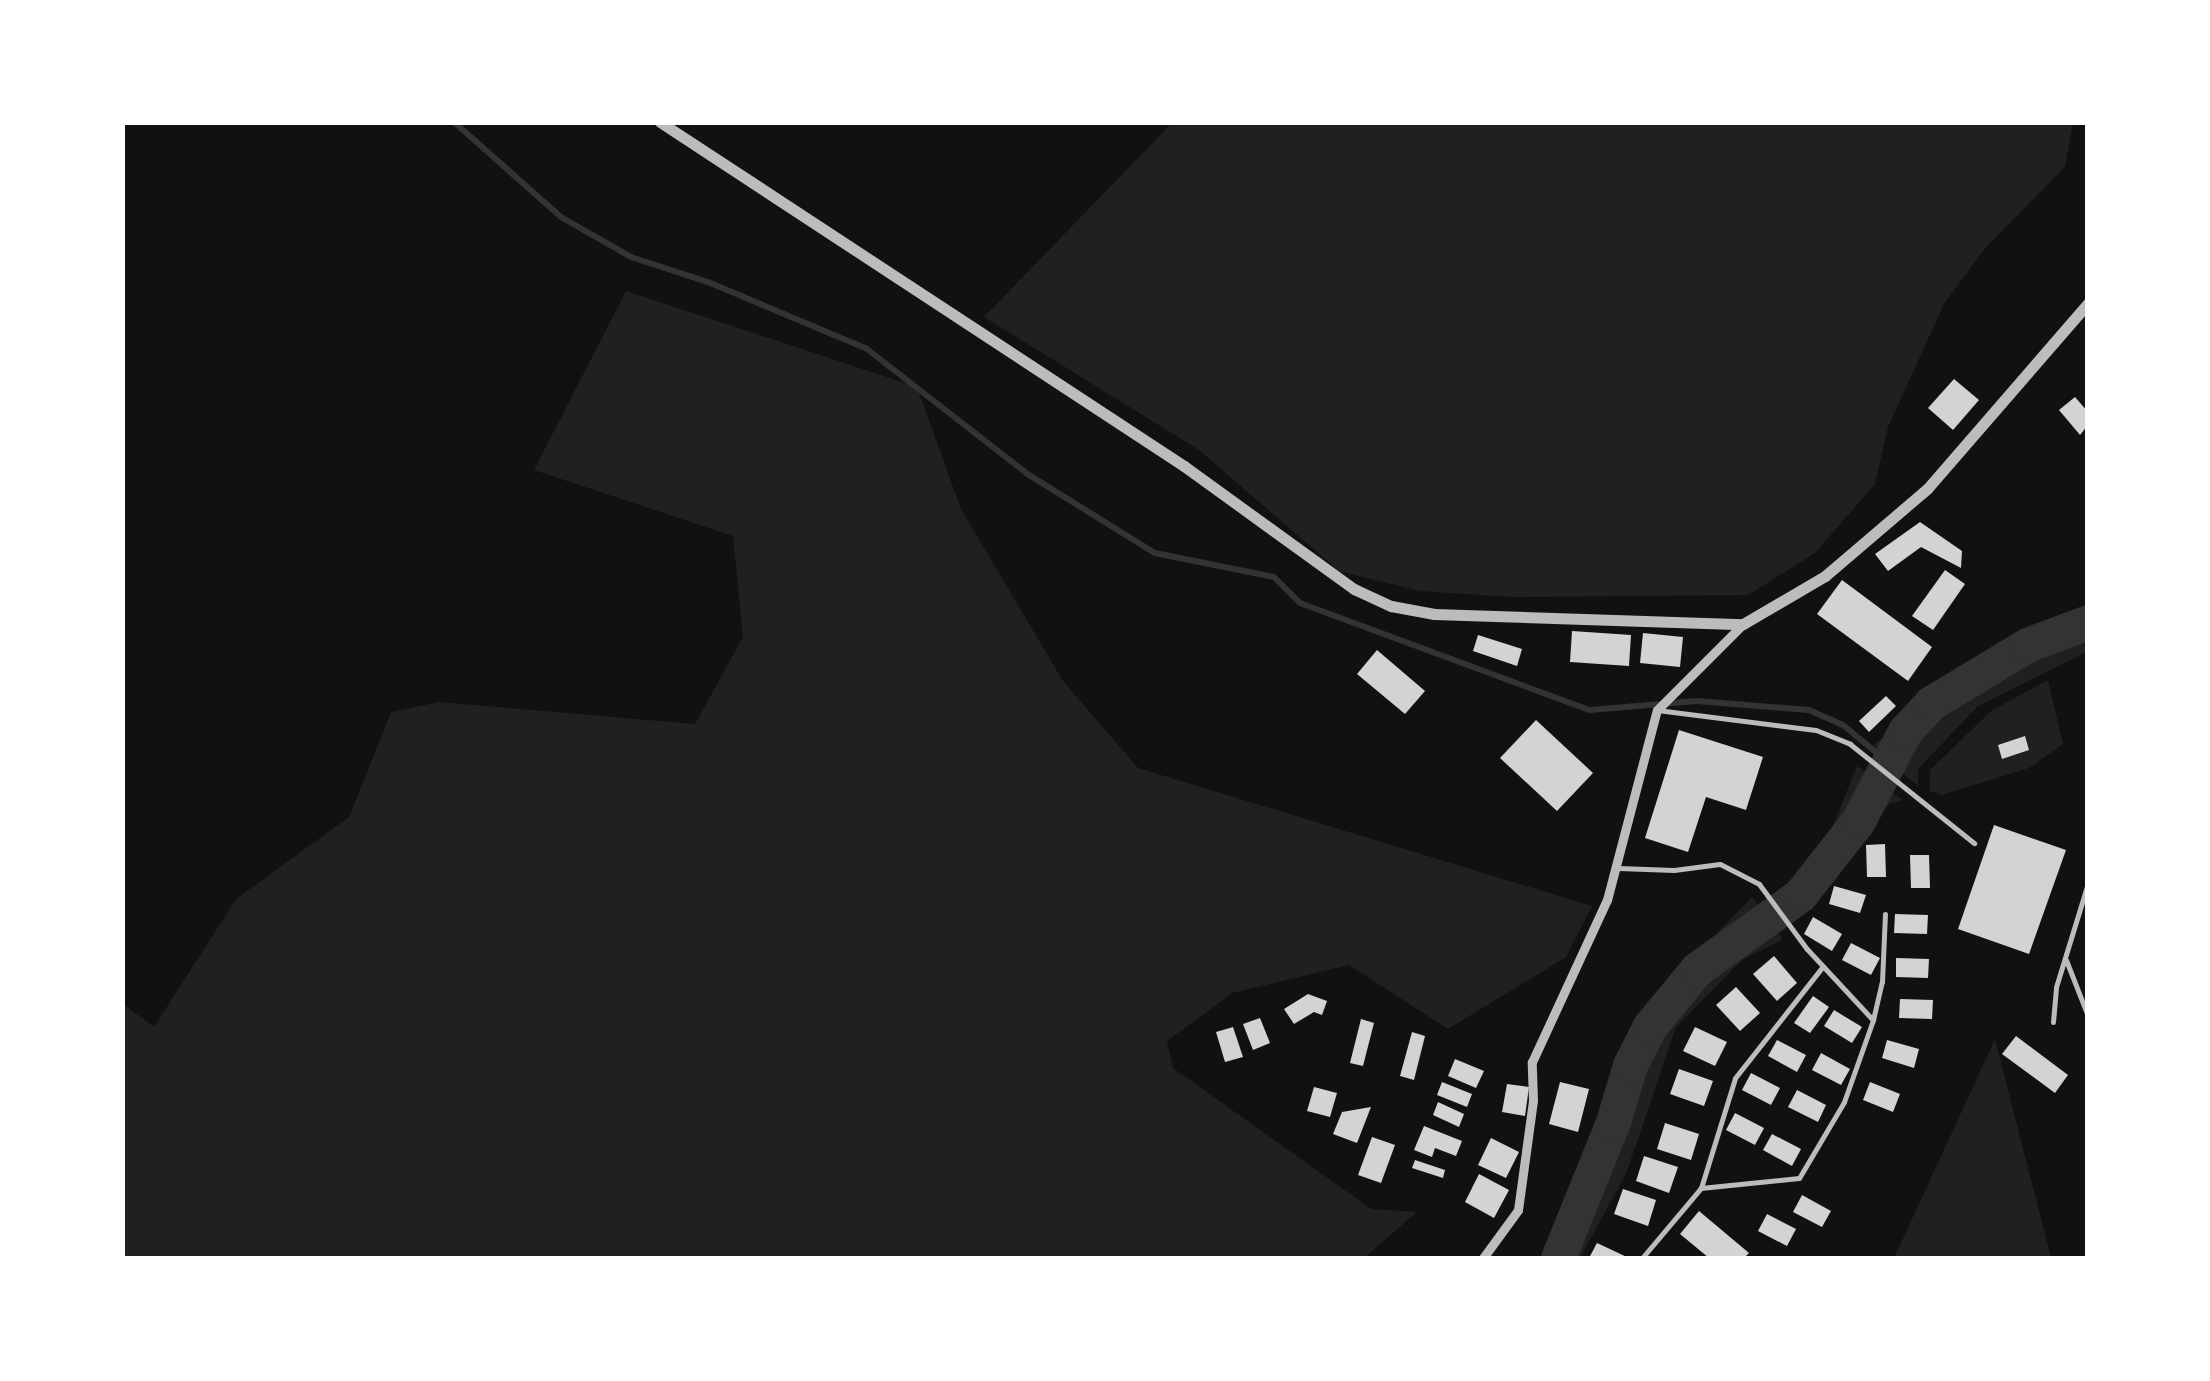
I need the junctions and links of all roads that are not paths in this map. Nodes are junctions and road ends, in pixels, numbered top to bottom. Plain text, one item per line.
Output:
1 (660, 122) edge
2 (2088, 303) edge
3 (1743, 624) junction
4 (1658, 710) junction
5 (1974, 843) dead end
6 (1618, 868) junction
7 (2088, 884) edge
8 (1885, 914) dead end
9 (2065, 957) junction
10 (1823, 966) junction
11 (2088, 1016) edge
12 (1872, 1020) junction
13 (2053, 1022) dead end
14 (1702, 1188) junction
15 (1483, 1258) edge
16 (1642, 1258) edge

1 - 3 street
2 - 3 street
3 - 4 street
4 - 5 lane
4 - 6 street
6 - 10 lane
6 - 15 street
7 - 9 lane
8 - 12 lane
9 - 11 lane
9 - 13 lane
10 - 12 lane
10 - 14 lane
12 - 14 lane
14 - 16 lane

